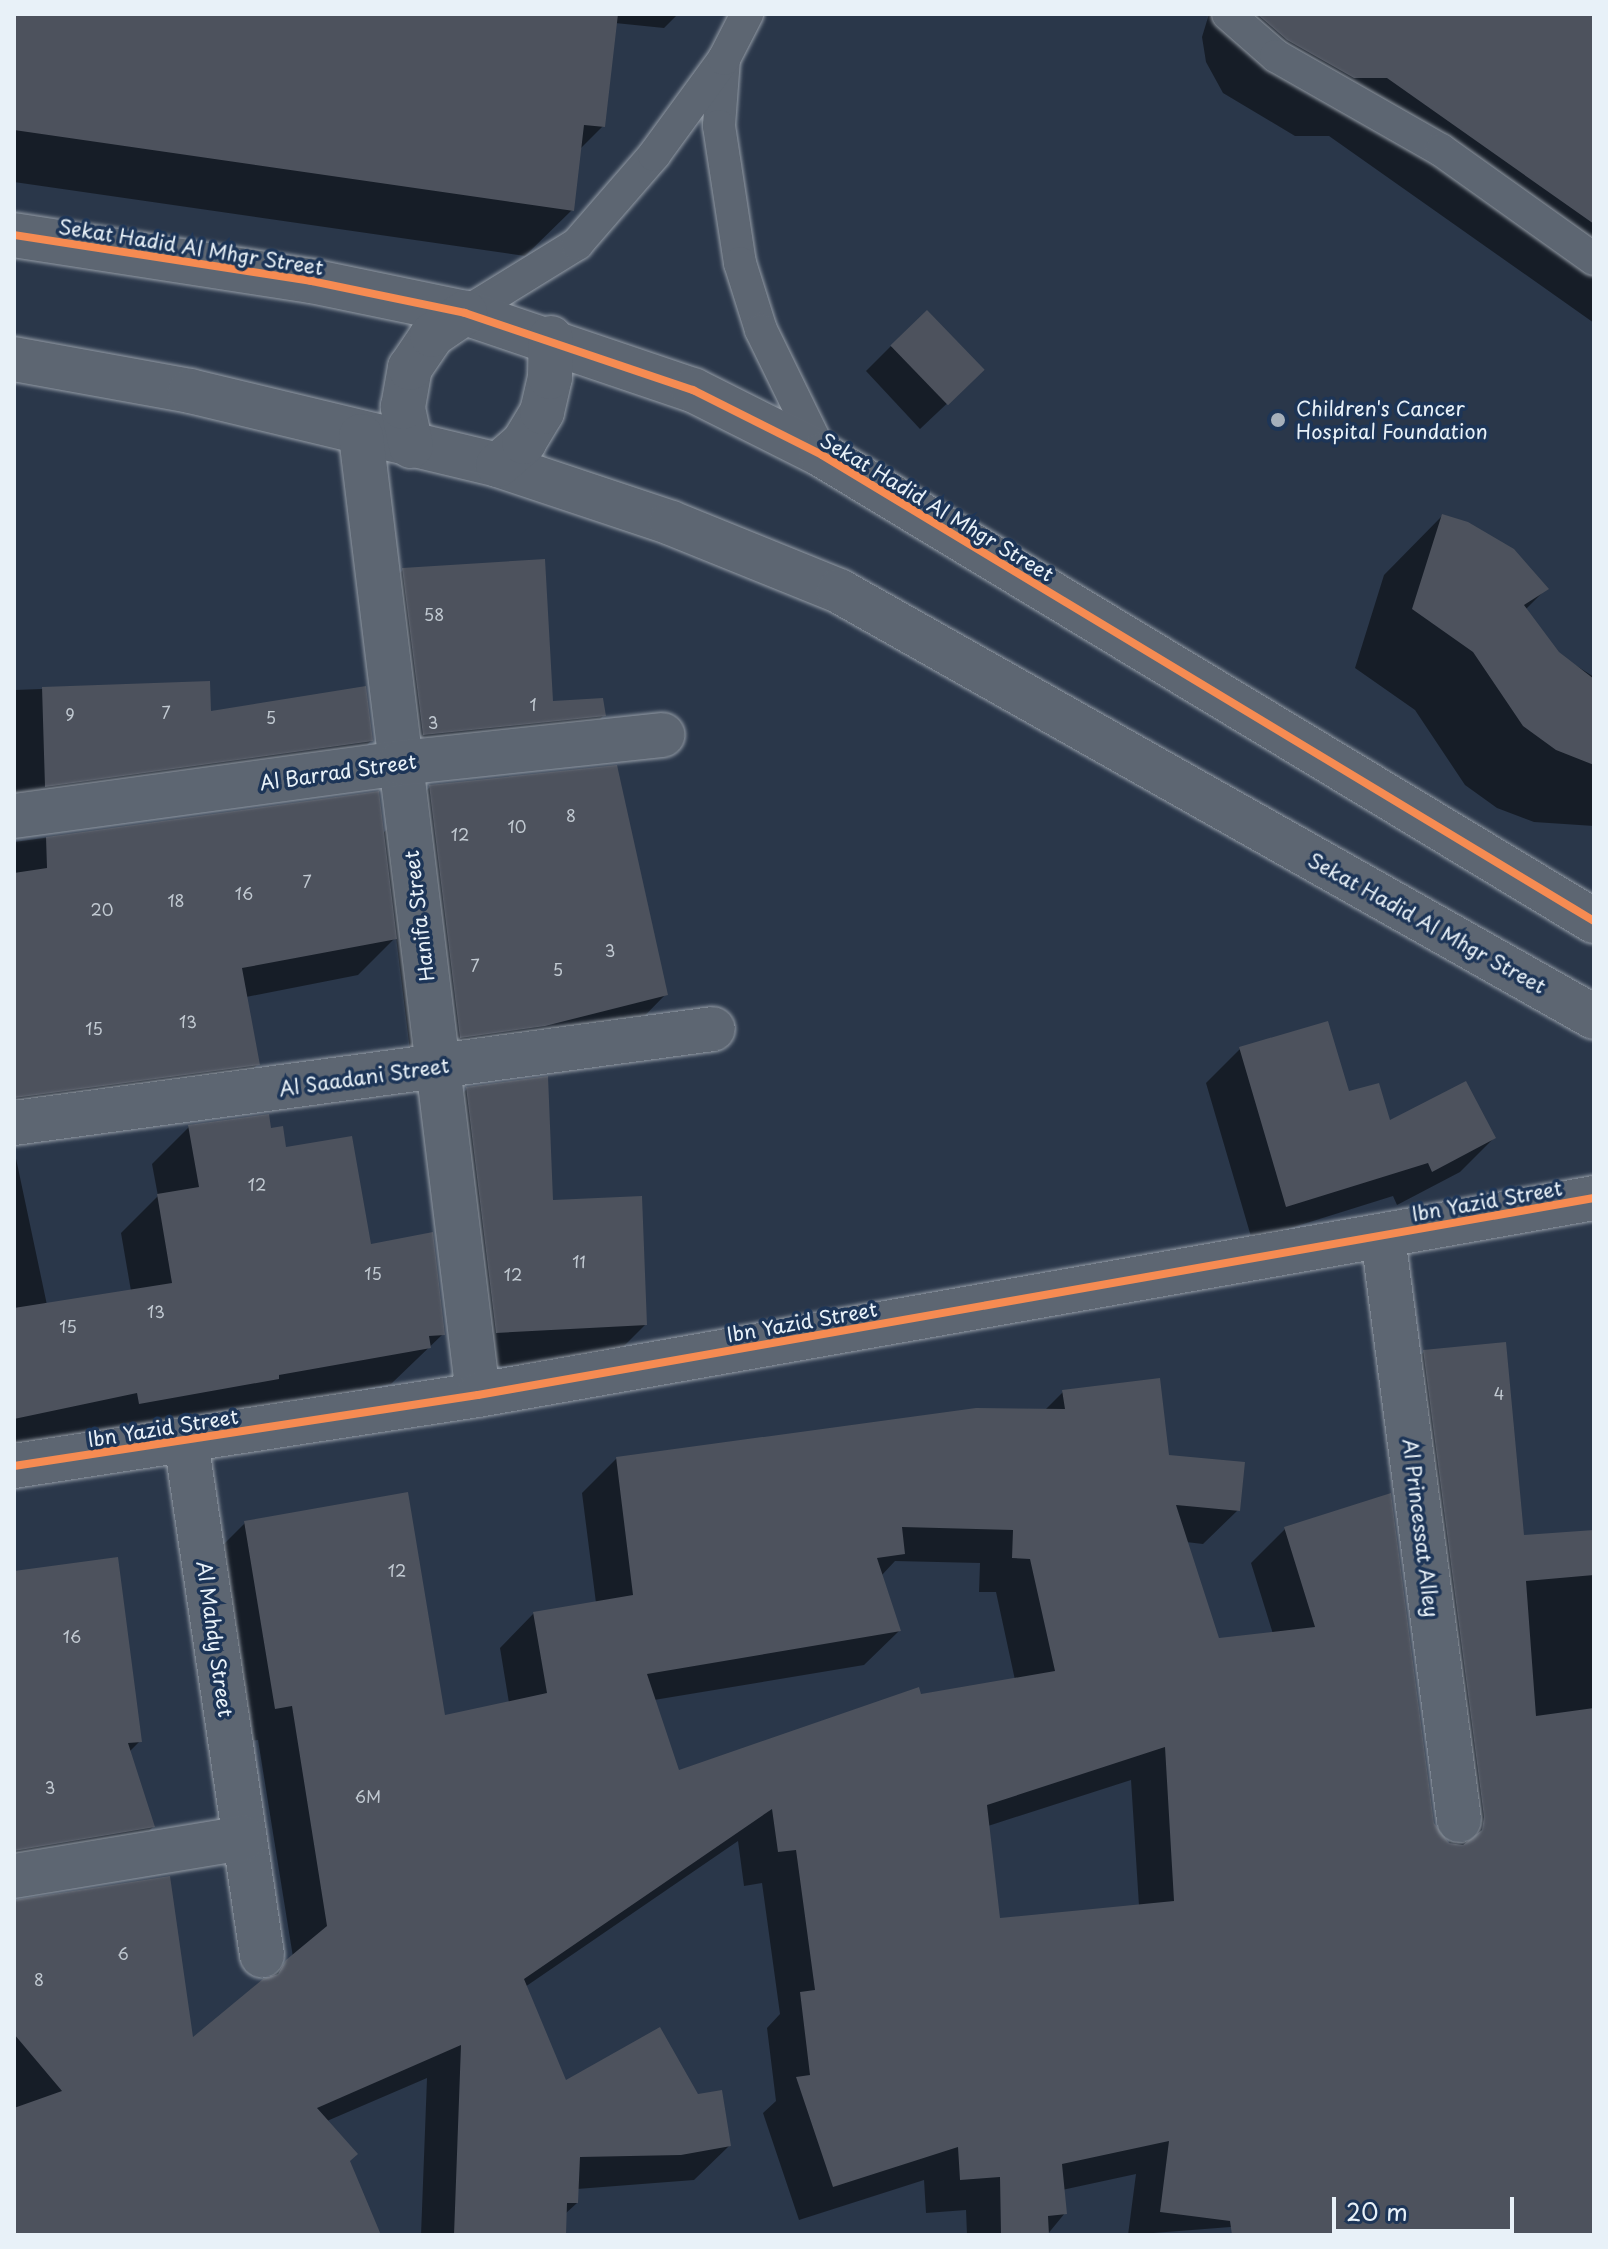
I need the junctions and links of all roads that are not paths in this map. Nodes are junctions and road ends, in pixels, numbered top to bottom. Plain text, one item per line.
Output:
1 (747, 14) edge
2 (1228, 14) edge
3 (724, 59) junction
4 (14, 235) edge
5 (1594, 259) edge
6 (465, 313) junction
7 (551, 338) junction
8 (14, 359) edge
9 (361, 436) junction
10 (411, 446) junction
11 (822, 455) junction
12 (498, 465) junction
13 (663, 735) dead end
14 (400, 763) junction
15 (14, 816) edge
16 (1594, 921) edge
17 (1594, 1017) edge
18 (713, 1029) dead end
19 (437, 1067) junction
20 (14, 1123) edge
21 (1594, 1198) edge
22 (1383, 1237) junction
23 (478, 1395) junction
24 (186, 1441) junction
25 (14, 1466) edge
26 (1459, 1820) dead end
27 (244, 1838) junction
28 (14, 1876) edge
29 (262, 1955) dead end

1 - 3 lane
2 - 5 lane
3 - 6 lane
3 - 11 lane
4 - 6 street, Sekat Hadid Al Mhgr Street
6 - 7 street, Sekat Hadid Al Mhgr Street
6 - 10 street
7 - 11 street, Sekat Hadid Al Mhgr Street
7 - 12 street
8 - 9 street, Sekat Hadid Al Mhgr Street
9 - 10 street, Sekat Hadid Al Mhgr Street
9 - 14 street, Hanifa Street
10 - 12 street, Sekat Hadid Al Mhgr Street
11 - 16 street, Sekat Hadid Al Mhgr Street
12 - 17 street, Sekat Hadid Al Mhgr Street
13 - 14 street, Al Barrad Street
14 - 15 street, Al Barrad Street
14 - 19 street, Hanifa Street
18 - 19 street, Al Saadani Street
19 - 20 street, Al Saadani Street
19 - 23 street, Hanifa Street
21 - 22 street, Ibn Yazid Street
22 - 23 street, Ibn Yazid Street
22 - 26 street, Al Princessat Alley
23 - 24 street, Ibn Yazid Street
24 - 25 street, Ibn Yazid Street
24 - 27 street, Al Mahdy Street
27 - 28 street
27 - 29 street, Al Mahdy Street

